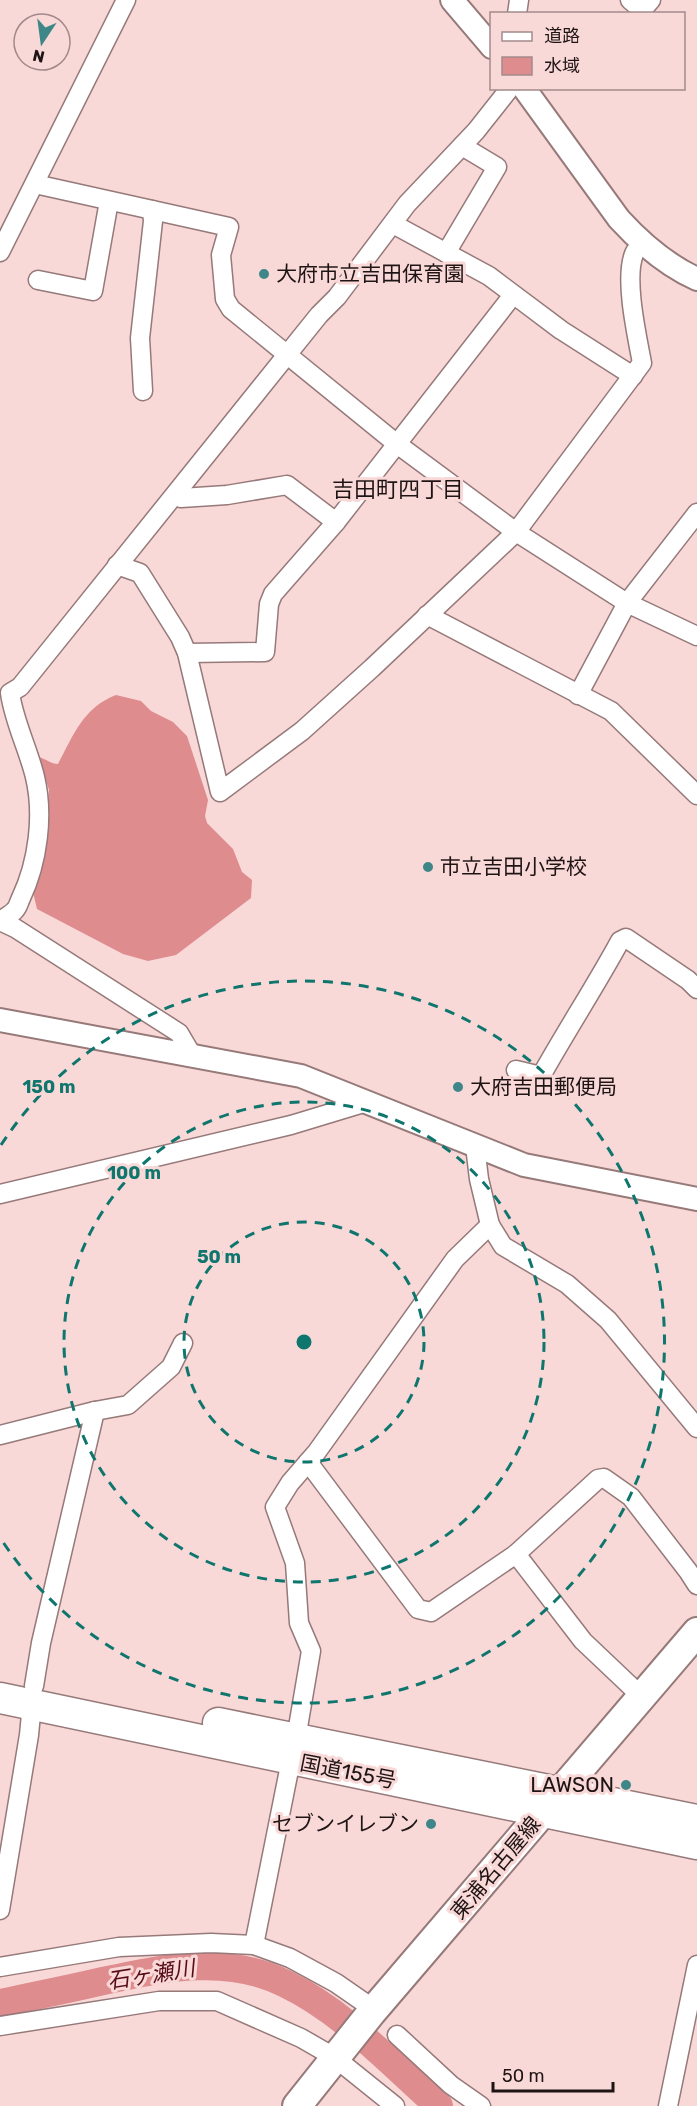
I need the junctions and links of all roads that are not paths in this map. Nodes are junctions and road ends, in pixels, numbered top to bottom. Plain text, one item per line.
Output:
1 (126, 0) edge
2 (452, 0) edge
3 (630, 0) edge
4 (651, 0) edge
5 (490, 45) edge
6 (508, 90) edge
7 (525, 90) edge
8 (462, 146) junction
9 (35, 184) junction
10 (108, 201) junction
11 (152, 210) junction
12 (393, 224) junction
13 (642, 242) junction
14 (0, 252) edge
15 (446, 253) junction
16 (697, 279) edge
17 (38, 280) dead end
18 (513, 295) junction
19 (287, 356) junction
20 (633, 376) junction
21 (143, 391) dead end
22 (397, 444) junction
23 (176, 495) junction
24 (697, 513) edge
25 (336, 522) junction
26 (516, 532) junction
27 (117, 565) junction
28 (627, 603) junction
29 (427, 615) junction
30 (697, 636) edge
31 (187, 653) junction
32 (578, 695) junction
33 (697, 795) edge
34 (0, 921) edge
35 (694, 979) edge
36 (0, 1020) edge
37 (192, 1054) junction
38 (516, 1070) dead end
39 (367, 1102) junction
40 (475, 1146) junction
41 (0, 1194) edge
42 (697, 1199) edge
43 (490, 1225) junction
44 (183, 1343) dead end
45 (95, 1411) junction
46 (697, 1428) edge
47 (0, 1435) edge
48 (308, 1462) junction
49 (516, 1554) junction
50 (697, 1585) edge
51 (697, 1632) edge
52 (0, 1679) edge
53 (33, 1695) junction
54 (641, 1696) junction
55 (0, 1698) edge
56 (294, 1750) junction
57 (552, 1801) junction
58 (697, 1820) edge
59 (697, 1844) edge
60 (0, 1910) edge
61 (254, 1945) junction
62 (697, 1965) edge
63 (0, 1967) edge
64 (373, 2011) junction
65 (0, 2026) edge
66 (397, 2035) dead end
67 (337, 2055) junction
68 (297, 2106) edge
69 (395, 2106) edge
70 (481, 2106) edge
71 (668, 2106) edge

1 - 9 street
2 - 5 street
3 - 4 street
6 - 8 street
7 - 13 street
8 - 12 street
8 - 15 street
9 - 10 street
9 - 14 street
10 - 11 street
10 - 17 street
11 - 19 street
11 - 21 street
12 - 15 street
12 - 19 street
13 - 16 street
13 - 20 street
15 - 18 street
18 - 20 street
18 - 22 street
19 - 22 street
19 - 23 street
20 - 26 street
22 - 25 street
22 - 26 street
23 - 25 street
23 - 27 street
24 - 28 street
25 - 31 street
26 - 28 street
26 - 29 street
27 - 31 street
27 - 34 street
28 - 30 street
28 - 32 street
29 - 31 street
29 - 32 street
32 - 33 street
34 - 37 street
35 - 38 street
36 - 37 street
37 - 39 street
39 - 40 street
39 - 41 street
40 - 42 street
40 - 43 street
43 - 46 street
43 - 48 street
44 - 45 street
45 - 47 street
45 - 53 street
48 - 49 street
48 - 56 street
49 - 50 street
49 - 54 street
51 - 54 main road, 東浦名古屋線
52 - 53 highway, 国道155号
53 - 55 highway, 国道155号
53 - 56 highway, 国道155号
53 - 60 street
54 - 57 main road, 東浦名古屋線
56 - 57 highway, 国道155号
56 - 61 street
57 - 58 highway, 国道155号
57 - 59 highway, 国道155号
57 - 64 main road, 東浦名古屋線
61 - 63 street
61 - 64 street
62 - 71 street
64 - 67 main road, 東浦名古屋線
65 - 67 street
66 - 70 street
67 - 68 main road, 東浦名古屋線
67 - 69 street

